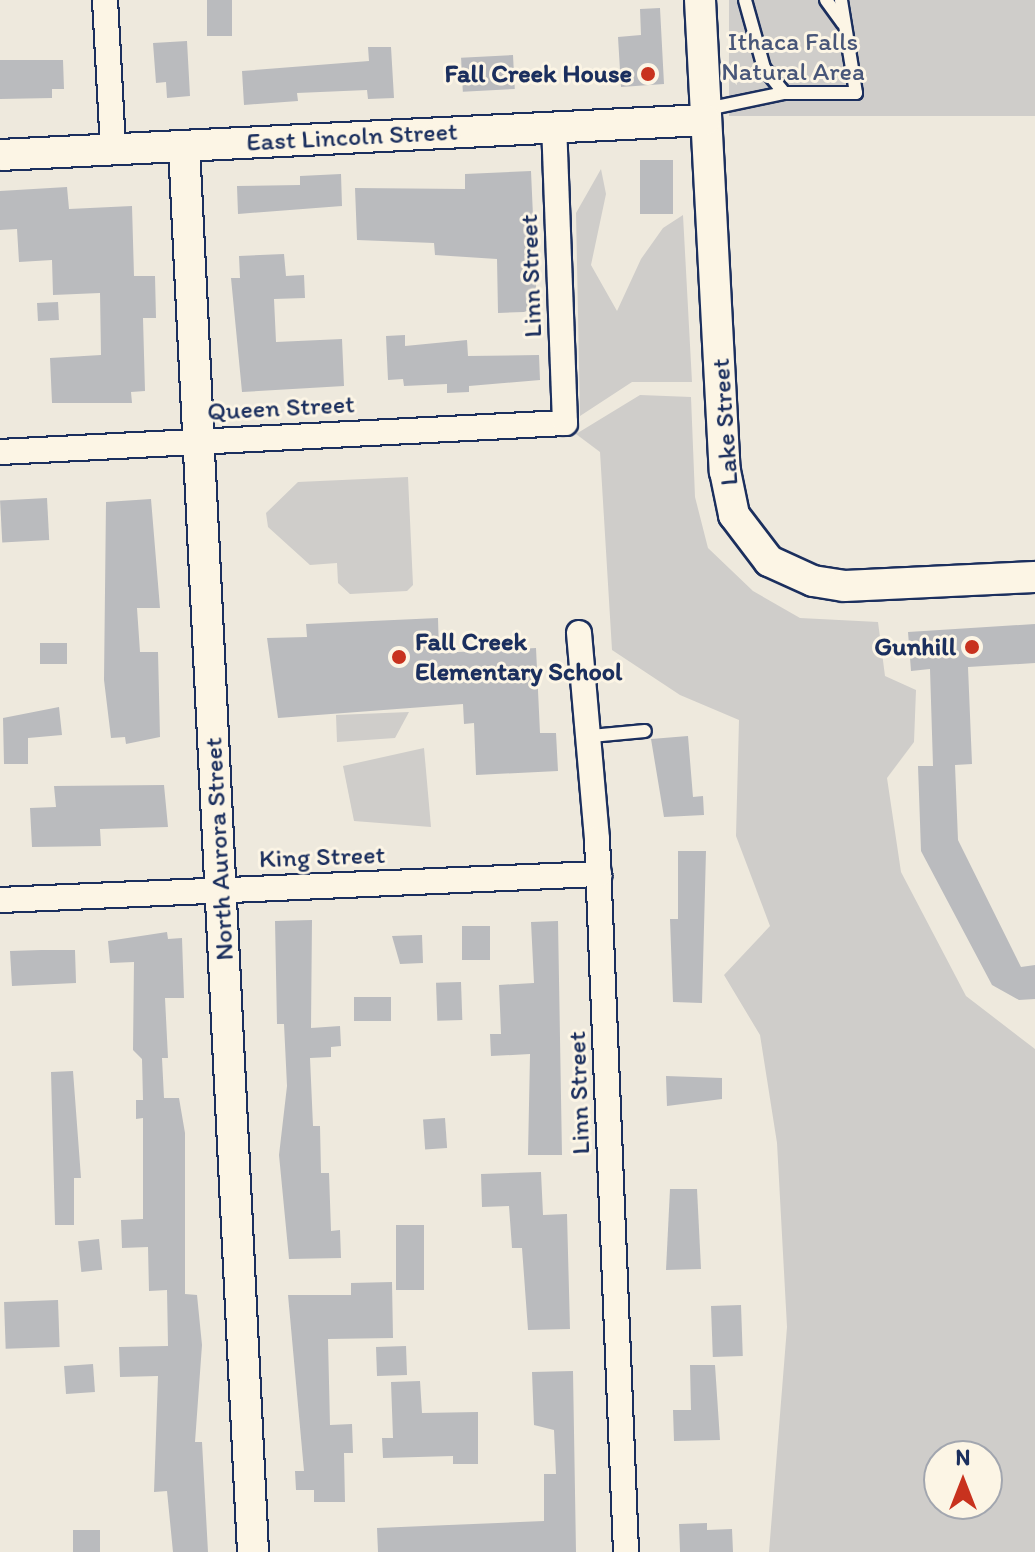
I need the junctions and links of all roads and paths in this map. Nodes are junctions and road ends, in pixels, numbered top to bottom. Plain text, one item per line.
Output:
1 (105, 0) edge
2 (700, 0) edge
3 (745, 0) edge
4 (826, 0) edge
5 (841, 0) edge
6 (844, 25) junction
7 (784, 93) junction
8 (704, 114) junction
9 (554, 127) junction
10 (184, 146) junction
11 (113, 149) junction
12 (0, 155) edge
13 (565, 423) joint
14 (199, 439) junction
15 (0, 452) edge
16 (1035, 577) edge
17 (579, 633) dead end
18 (645, 731) dead end
19 (591, 736) junction
20 (599, 874) junction
21 (221, 888) junction
22 (0, 900) edge
23 (253, 1552) edge
24 (626, 1552) edge

1 - 11 street
2 - 8 street, Lake Street
3 - 7 lane
4 - 6 lane
5 - 6 lane
6 - 7 lane
7 - 8 lane
8 - 9 street, East Lincoln Street
8 - 16 street, Lake Street
9 - 10 street, East Lincoln Street
9 - 13 street, Linn Street
10 - 11 street, East Lincoln Street
10 - 14 street, North Aurora Street
11 - 12 street, East Lincoln Street
13 - 14 street, Queen Street
14 - 15 street, Queen Street
14 - 21 street, North Aurora Street
17 - 19 street, Linn Street
18 - 19 lane
19 - 20 street, Linn Street
20 - 21 street, King Street
20 - 24 street, Linn Street
21 - 22 street, King Street
21 - 23 street, North Aurora Street

